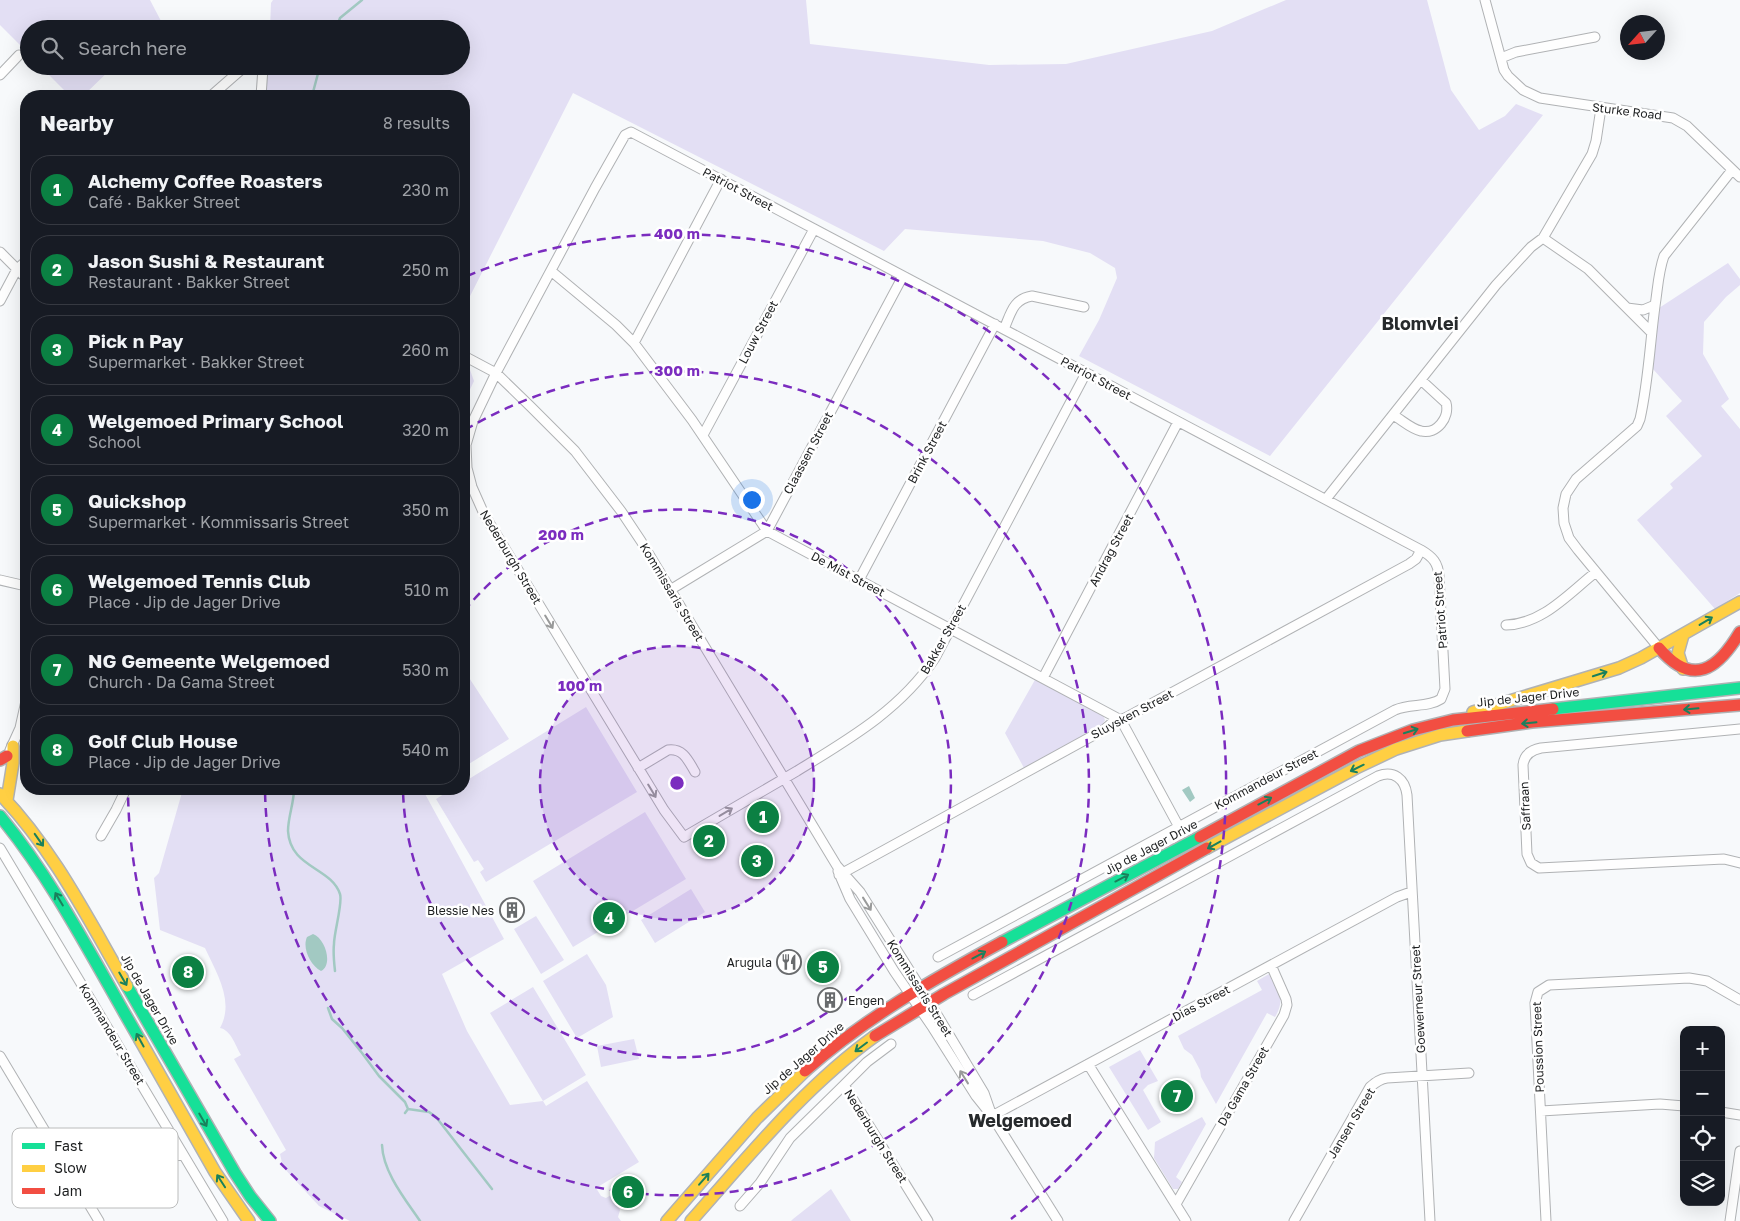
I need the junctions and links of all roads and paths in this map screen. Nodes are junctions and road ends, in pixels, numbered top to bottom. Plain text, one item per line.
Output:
1 (1485, 0) edge
2 (1595, 37) dead end
3 (19, 55) dead end
4 (1501, 58) junction
5 (0, 75) edge
6 (235, 75) edge
7 (262, 75) edge
8 (218, 90) edge
9 (261, 90) edge
10 (1601, 108) junction
11 (631, 132) joint
12 (1732, 170) junction
13 (1740, 177) edge
14 (721, 180) junction
15 (814, 229) junction
16 (1544, 238) junction
17 (0, 252) edge
18 (20, 266) edge
19 (17, 269) junction
20 (551, 271) junction
21 (20, 272) edge
22 (903, 276) junction
23 (0, 301) edge
24 (1655, 305) junction
25 (1084, 307) dead end
26 (1627, 308) junction
27 (995, 324) junction
28 (1004, 329) junction
29 (1651, 332) junction
30 (634, 343) junction
31 (470, 359) edge
32 (1086, 373) junction
33 (496, 374) junction
34 (1421, 380) junction
35 (1393, 415) junction
36 (1178, 422) junction
37 (470, 430) edge
38 (703, 436) junction
39 (470, 479) edge
40 (1326, 499) junction
41 (767, 531) junction
42 (1422, 550) junction
43 (1596, 572) junction
44 (0, 580) edge
45 (859, 580) junction
46 (20, 585) edge
47 (670, 590) junction
48 (1740, 602) edge
49 (1506, 625) dead end
50 (950, 629) junction
51 (1740, 632) edge
52 (1683, 635) junction
53 (1659, 648) junction
54 (1683, 669) junction
55 (1043, 678) junction
56 (1740, 688) edge
57 (1440, 699) joint
58 (1740, 705) edge
59 (1121, 720) junction
60 (1453, 720) junction
61 (20, 728) edge
62 (1740, 729) edge
63 (13, 746) junction
64 (2, 760) edge
65 (638, 768) junction
66 (695, 772) dead end
67 (784, 778) junction
68 (123, 795) edge
69 (3, 797) edge
70 (0, 816) edge
71 (1179, 827) junction
72 (100, 836) dead end
73 (684, 837) joint
74 (0, 848) edge
75 (1740, 864) edge
76 (840, 871) junction
77 (1411, 892) junction
78 (938, 957) dead end
79 (1271, 965) junction
80 (920, 987) junction
81 (908, 994) junction
82 (973, 995) dead end
83 (1740, 1000) edge
84 (930, 1003) junction
85 (919, 1010) junction
86 (891, 1044) dead end
87 (0, 1056) edge
88 (1088, 1064) junction
89 (1469, 1073) dead end
90 (1422, 1076) junction
91 (844, 1085) junction
92 (1680, 1106) edge
93 (1540, 1112) junction
94 (1725, 1113) edge
95 (1740, 1115) edge
96 (992, 1116) junction
97 (43, 1128) edge
98 (167, 1128) edge
99 (760, 1142) junction
100 (178, 1146) edge
101 (1740, 1151) edge
102 (183, 1154) junction
103 (178, 1155) edge
104 (1176, 1204) junction
105 (740, 1206) dead end
106 (90, 1208) edge
107 (669, 1219) edge
108 (98, 1221) edge
109 (224, 1221) edge
110 (249, 1221) edge
111 (270, 1221) edge
112 (691, 1221) edge
113 (928, 1221) edge
114 (1058, 1221) edge
115 (1186, 1221) edge
116 (1294, 1221) edge
117 (1430, 1221) edge
118 (1546, 1221) edge
119 (1730, 1221) edge

1 - 4 street
2 - 4 street
3 - 5 street
4 - 10 street, Sturke Road
6 - 8 street
7 - 9 street
10 - 12 street, Sturke Road
10 - 16 street
11 - 14 street, Patriot Street
11 - 20 street, Nederburgh Street
12 - 13 street, Sturke Road
12 - 24 street
14 - 15 street, Patriot Street
14 - 30 street
15 - 22 street, Patriot Street
15 - 38 street, Louw Street
16 - 26 street
16 - 34 street
17 - 19 street
18 - 19 street
19 - 21 street
19 - 23 street
20 - 30 street, De Mist Street
20 - 33 street, Nederburgh Street
22 - 27 street, Patriot Street
22 - 41 street, Claassen Street
24 - 26 street
24 - 29 street
25 - 28 street
26 - 29 street
27 - 28 street, Patriot Street
27 - 45 street, Brink Street
28 - 32 street, Patriot Street
29 - 43 street
30 - 38 street, De Mist Street
31 - 33 street, Kommissaris Street
32 - 36 street, Patriot Street
32 - 50 street, Bakker Street
33 -> 37 street, Nederburgh Street
33 - 47 street, Kommissaris Street
34 - 35 street
34 - 35 street
35 - 40 street
36 - 40 street, Patriot Street
36 - 55 street, Andrag Street
38 - 41 street, De Mist Street
39 -> 65 street, Nederburgh Street
40 - 42 street, Patriot Street
41 - 45 street, De Mist Street
41 - 47 street
42 - 57 street, Patriot Street
42 - 59 street, Sluysken Street
43 - 49 street
43 - 53 street
44 - 46 street
45 - 50 street, De Mist Street
47 - 67 street, Kommissaris Street
52 -> 48 main road
50 - 55 street, De Mist Street
50 - 67 street, Bakker Street
51 - 54 main road
52 - 53 main road
52 - 54 main road
53 - 54 main road
60 -> 53 main road
55 - 59 street, De Mist Street
56 - 60 main road, Jip de Jager Drive
57 - 71 street, Kommandeur Street
58 -> 84 main road, Jip de Jager Drive
59 - 71 street
59 - 76 street, Sluysken Street
80 -> 60 main road, Jip de Jager Drive
61 - 63 street
62 - 75 street, Saffraan
63 - 64 street
63 - 69 main road
65 - 66 street
65 -> 73 street, Nederburgh Street
73 -> 67 street, Bakker Street
67 - 76 street, Kommissaris Street
68 - 72 street
69 -> 111 main road, Jip de Jager Drive
110 -> 70 main road
71 - 78 street, Kommandeur Street
74 - 98 street, Kommandeur Street
76 -> 80 street, Kommissaris Street
76 - 81 street, Kommissaris Street
77 - 79 street, Dias Street
77 - 82 street, Goewerneur Street
77 - 90 street, Goewerneur Street
79 - 88 street, Dias Street
79 - 104 street, Da Gama Street
80 - 81 main road, Jip de Jager Drive
80 - 84 street, Kommissaris Street
81 - 85 street, Kommissaris Street
107 -> 81 main road, Jip de Jager Drive
83 - 93 street, Poussion Street
84 - 85 main road, Jip de Jager Drive
84 - 96 street, Kommissaris Street
96 -> 85 street, Kommissaris Street
85 -> 99 main road, Jip de Jager Drive
86 - 91 street
87 - 97 street
88 - 96 street, Dias Street
88 - 104 street
89 - 90 street, Jansen Street
90 - 116 street, Jansen Street
90 - 117 street, Goewerneur Street
91 - 105 street, Nederburgh Street
91 - 113 street, Nederburgh Street
92 - 93 street
93 - 118 street, Poussion Street
94 - 95 street
96 - 114 street, Kommissaris Street
99 - 107 main road
99 - 112 main road
100 - 102 street, Kommandeur Street
101 - 119 street
102 - 103 street
102 - 109 street, Kommandeur Street
104 - 115 street
106 - 108 street

